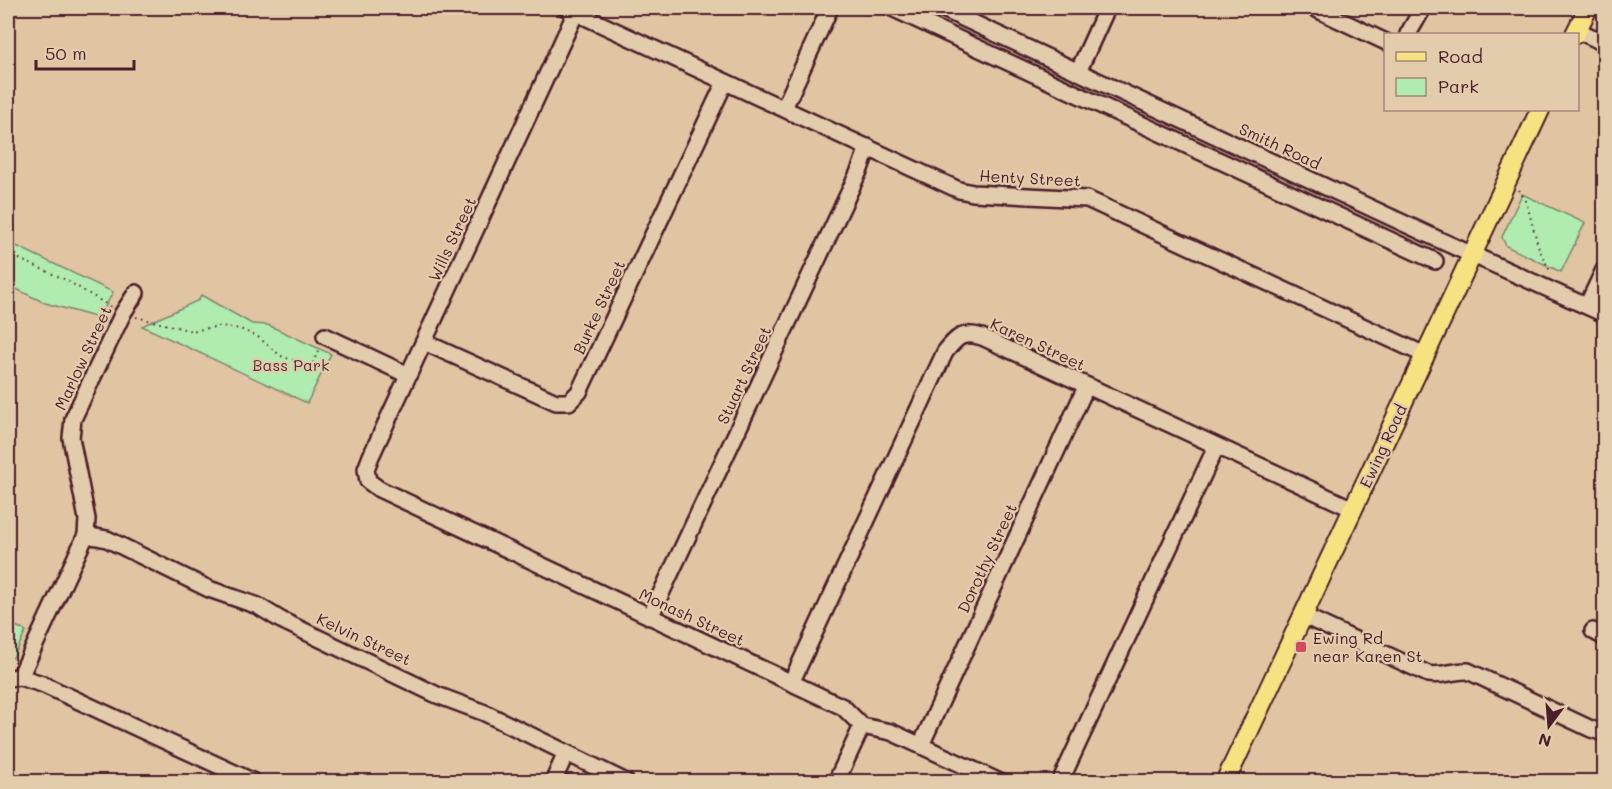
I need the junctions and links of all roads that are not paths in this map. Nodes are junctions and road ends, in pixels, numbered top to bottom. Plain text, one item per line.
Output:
1 (830, 8) edge
2 (892, 8) edge
3 (941, 8) edge
4 (1107, 8) edge
5 (1314, 8) edge
6 (1423, 8) edge
7 (1588, 8) edge
8 (571, 10) edge
9 (1576, 32) edge
10 (1409, 33) edge
11 (1579, 33) edge
12 (1384, 41) edge
13 (1605, 43) edge
14 (1078, 72) junction
15 (725, 82) junction
16 (784, 108) junction
17 (1540, 111) edge
18 (868, 147) junction
19 (1471, 254) junction
20 (1436, 261) dead end
21 (1605, 270) edge
22 (136, 293) dead end
23 (1587, 306) junction
24 (1605, 314) edge
25 (325, 336) road end
26 (424, 342) junction
27 (1425, 355) junction
28 (408, 375) junction
29 (1086, 387) junction
30 (1216, 447) junction
31 (368, 481) joint
32 (1353, 509) junction
33 (86, 535) junction
34 (1304, 616) junction
35 (650, 617) junction
36 (14, 678) edge
37 (791, 683) junction
38 (862, 726) junction
39 (1605, 733) edge
40 (921, 745) junction
41 (566, 753) junction
42 (254, 782) edge
43 (553, 782) edge
44 (626, 782) edge
45 (836, 782) edge
46 (1000, 782) edge
47 (1060, 782) edge
48 (1225, 782) edge

1 - 16 street
2 - 20 street
3 - 14 street, Smith Road
4 - 14 street
5 - 12 street
6 - 10 street
7 - 9 main road
8 - 15 street, Henty Street
8 - 26 street, Wills Street
11 - 13 street
14 - 19 street, Smith Road
15 - 16 street, Henty Street
15 - 26 street, Burke Street
16 - 18 street, Henty Street
17 - 19 main road, Ewing Road
18 - 27 street, Henty Street
18 - 35 street, Stuart Street
19 - 23 street, Smith Road
19 - 27 main road, Ewing Road
21 - 23 street
22 - 33 street, Marlow Street
23 - 24 street, Smith Road
25 - 28 street
26 - 28 street, Wills Street
27 - 32 main road, Ewing Road
28 - 31 street, Wills Street
29 - 30 street, Karen Street
29 - 37 street, Karen Street
29 - 40 street, Dorothy Street
30 - 32 street, Karen Street
30 - 47 street
31 - 35 street, Monash Street
32 - 34 main road, Ewing Road
33 - 36 street, Marlow Street
33 - 41 street, Kelvin Street
34 - 39 street
34 - 48 main road, Ewing Road
35 - 37 street, Monash Street
36 - 42 street
37 - 38 street, Monash Street
38 - 40 street
38 - 45 street
40 - 46 street
41 - 43 street
41 - 44 street, Kelvin Street

